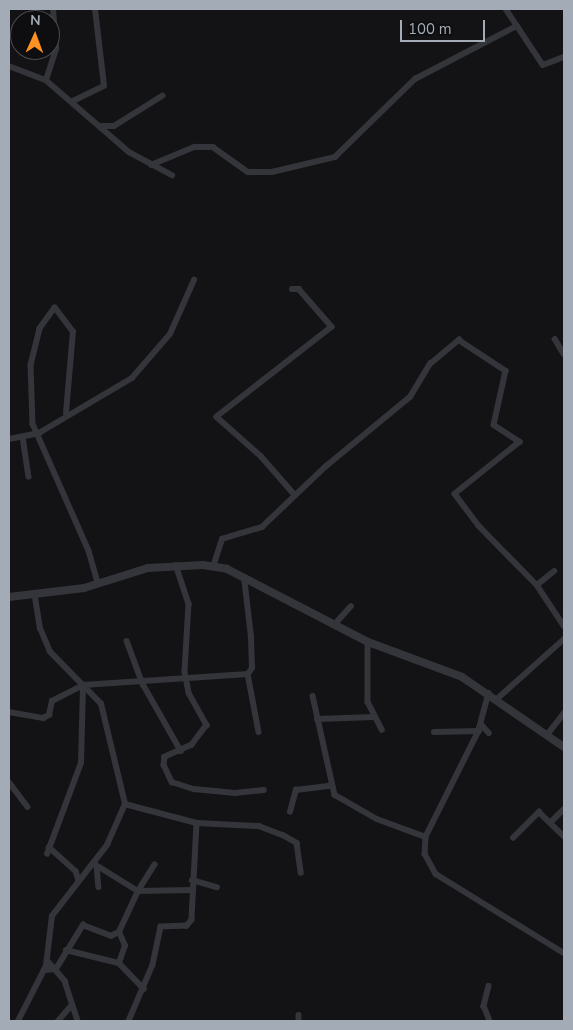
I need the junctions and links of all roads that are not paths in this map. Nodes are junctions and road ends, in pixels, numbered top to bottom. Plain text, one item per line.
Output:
1 (53, 9) edge
2 (95, 9) edge
3 (506, 9) edge
4 (516, 26) junction
5 (564, 57) edge
6 (9, 66) edge
7 (46, 80) junction
8 (162, 96) dead end
9 (73, 101) junction
10 (102, 126) junction
11 (151, 165) junction
12 (172, 175) dead end
13 (194, 280) dead end
14 (292, 289) dead end
15 (555, 339) dead end
16 (564, 354) edge
17 (66, 413) junction
18 (39, 434) junction
19 (23, 437) junction
20 (9, 439) edge
21 (29, 478) dead end
22 (295, 495) junction
23 (176, 565) junction
24 (214, 567) junction
25 (554, 571) dead end
26 (243, 574) junction
27 (98, 582) junction
28 (536, 585) junction
29 (34, 593) junction
30 (9, 597) edge
31 (351, 606) dead end
32 (334, 625) junction
33 (564, 626) edge
34 (564, 639) edge
35 (127, 640) dead end
36 (368, 642) junction
37 (248, 674) junction
38 (186, 680) junction
39 (143, 684) junction
40 (83, 685) junction
41 (490, 693) junction
42 (313, 696) dead end
43 (497, 699) junction
44 (9, 712) edge
45 (564, 714) edge
46 (317, 718) junction
47 (374, 718) junction
48 (481, 724) junction
49 (382, 730) dead end
50 (479, 731) junction
51 (259, 732) dead end
52 (434, 732) dead end
53 (488, 733) dead end
54 (547, 735) junction
55 (564, 747) edge
56 (182, 751) junction
57 (9, 782) edge
58 (330, 786) junction
59 (264, 790) dead end
60 (125, 804) junction
61 (28, 807) dead end
62 (564, 809) edge
63 (290, 812) dead end
64 (552, 822) junction
65 (196, 823) junction
66 (564, 836) edge
67 (426, 837) junction
68 (513, 838) dead end
69 (95, 864) junction
70 (154, 864) dead end
71 (301, 873) dead end
72 (79, 880) junction
73 (192, 880) junction
74 (99, 887) dead end
75 (217, 887) dead end
76 (192, 890) junction
77 (138, 891) junction
78 (118, 932) junction
79 (66, 950) junction
80 (564, 953) edge
81 (47, 960) junction
82 (119, 964) junction
83 (56, 969) junction
84 (44, 970) junction
85 (489, 986) dead end
86 (144, 989) junction
87 (71, 1006) junction
88 (18, 1021) edge
89 (58, 1021) edge
90 (78, 1021) edge
91 (129, 1021) edge
92 (490, 1021) edge

1 - 7 street
2 - 9 street
3 - 4 street
4 - 5 street
4 - 11 street
6 - 7 street
7 - 9 street
8 - 10 street
9 - 10 street
10 - 11 street
11 - 12 street
13 - 17 street
14 - 22 street
15 - 16 street
17 - 18 street
17 - 18 street
18 - 19 street
18 - 27 street
19 - 20 street
19 - 21 street
22 - 24 street
22 - 28 street
23 - 24 street
23 - 27 street
23 - 38 street
24 - 26 street
25 - 28 street
26 - 32 street
26 - 37 street
27 - 29 street
28 - 33 street
29 - 30 street
29 - 40 street
31 - 32 street
32 - 36 street
34 - 43 street
35 - 39 street
36 - 41 street
36 - 47 street
37 - 38 street
37 - 51 street
38 - 39 street
38 - 56 street
39 - 40 street
39 - 56 street
40 - 44 street
40 - 60 street
40 - 72 street
41 - 43 street
41 - 48 street
42 - 46 street
43 - 54 street
45 - 54 street
46 - 47 street
46 - 58 street
47 - 49 street
48 - 50 street
48 - 53 street
50 - 52 street
50 - 67 street
54 - 55 street
56 - 59 street
57 - 61 street
58 - 63 street
58 - 67 street
60 - 65 street
60 - 69 street
62 - 64 street
64 - 66 street
64 - 68 street
65 - 71 street
65 - 73 street
67 - 80 street
69 - 72 street
69 - 74 street
69 - 77 street
70 - 77 street
72 - 81 street
73 - 75 street
73 - 76 street
76 - 77 street
76 - 86 street
77 - 78 street
78 - 79 street
78 - 82 street
79 - 82 street
79 - 83 street
81 - 83 street
81 - 84 street
82 - 86 street
83 - 84 street
83 - 87 street
84 - 88 street
85 - 92 street
86 - 91 street
87 - 89 street
87 - 90 street

